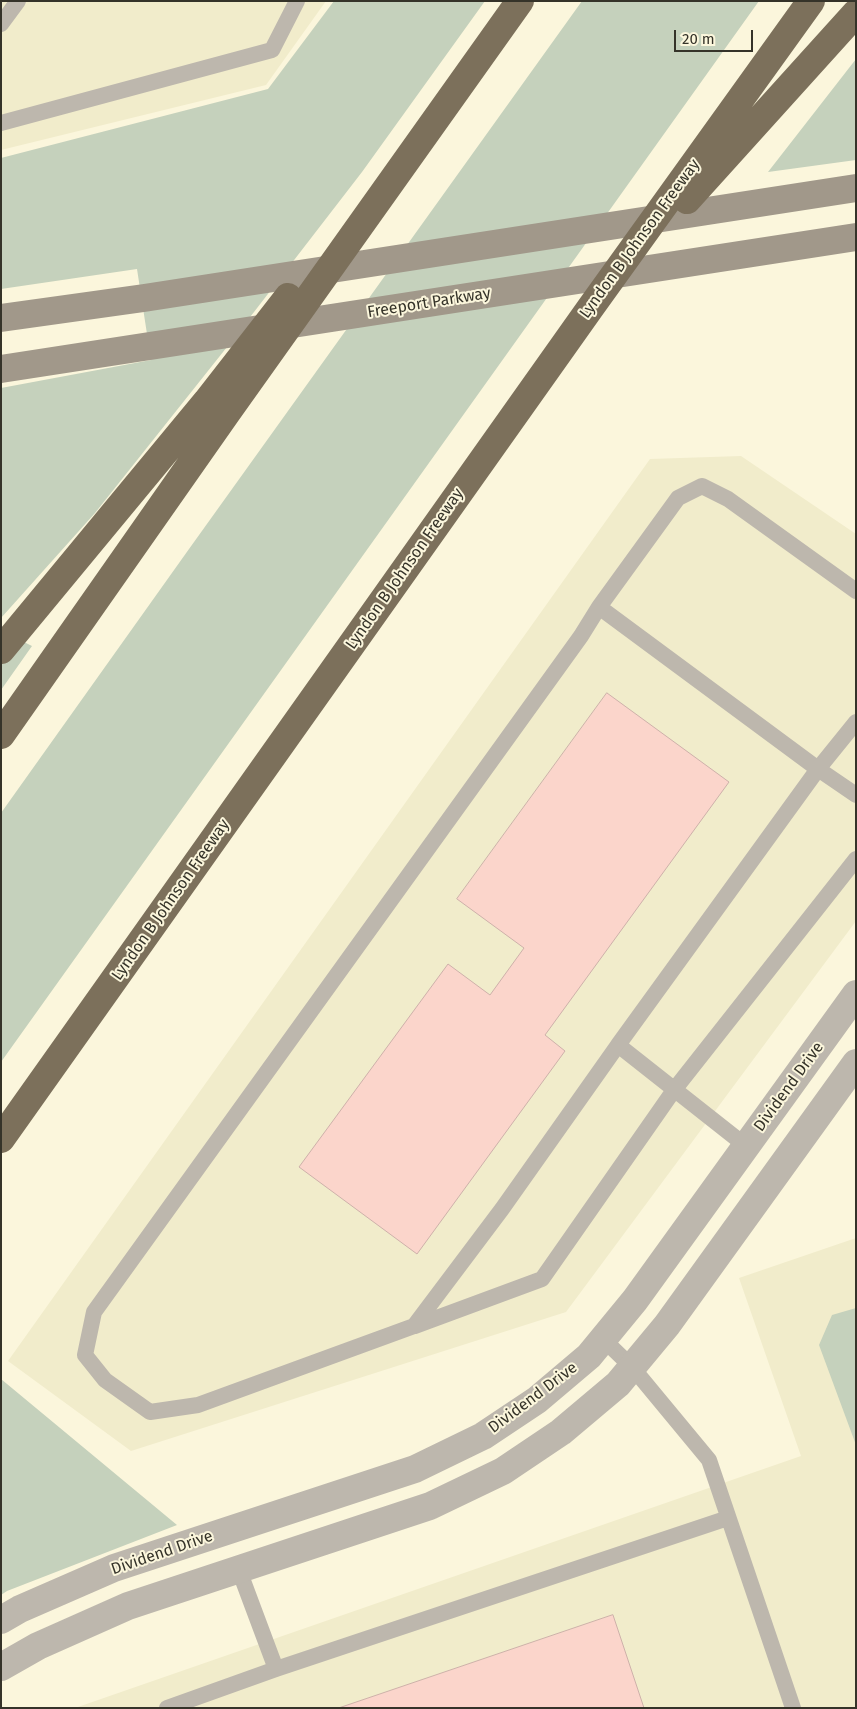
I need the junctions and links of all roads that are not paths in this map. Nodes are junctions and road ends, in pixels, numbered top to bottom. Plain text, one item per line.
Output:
1 (18, 1) edge
2 (296, 1) edge
3 (811, 1) edge
4 (519, 2) edge
5 (856, 13) edge
6 (1, 24) edge
7 (1, 122) edge
8 (856, 188) edge
9 (856, 237) edge
10 (591, 307) junction
11 (1, 318) edge
12 (1, 368) edge
13 (856, 591) edge
14 (599, 607) junction
15 (1, 650) edge
16 (856, 722) edge
17 (1, 735) edge
18 (818, 769) junction
19 (856, 795) edge
20 (856, 859) edge
21 (856, 994) edge
22 (618, 1045) junction
23 (856, 1063) edge
24 (674, 1090) junction
25 (1, 1139) edge
26 (746, 1146) junction
27 (779, 1170) junction
28 (414, 1326) junction
29 (603, 1339) junction
30 (632, 1366) junction
31 (728, 1518) junction
32 (239, 1570) junction
33 (1, 1620) edge
34 (1, 1667) edge
35 (276, 1669) junction
36 (167, 1708) edge
37 (793, 1708) edge

1 - 6 lane
2 - 7 lane
3 - 10 highway, Lyndon B Johnson Freeway
4 - 15 highway
4 - 17 highway
5 - 10 highway
8 - 11 main road
9 - 12 main road, Freeport Parkway
10 - 25 highway, Lyndon B Johnson Freeway
13 - 14 lane
14 - 18 lane
14 - 28 lane
16 - 18 lane
18 - 19 lane
18 - 22 lane
20 - 24 lane
21 - 26 street, Dividend Drive
22 - 24 lane
22 - 28 lane
23 - 27 street
24 - 26 lane
24 - 28 lane
26 - 27 street
26 - 29 street, Dividend Drive
27 - 30 street
29 - 30 lane
29 - 33 street, Dividend Drive
30 - 31 lane
30 - 32 street
31 - 35 lane
31 - 37 lane
32 - 34 street
32 - 35 lane
35 - 36 lane

